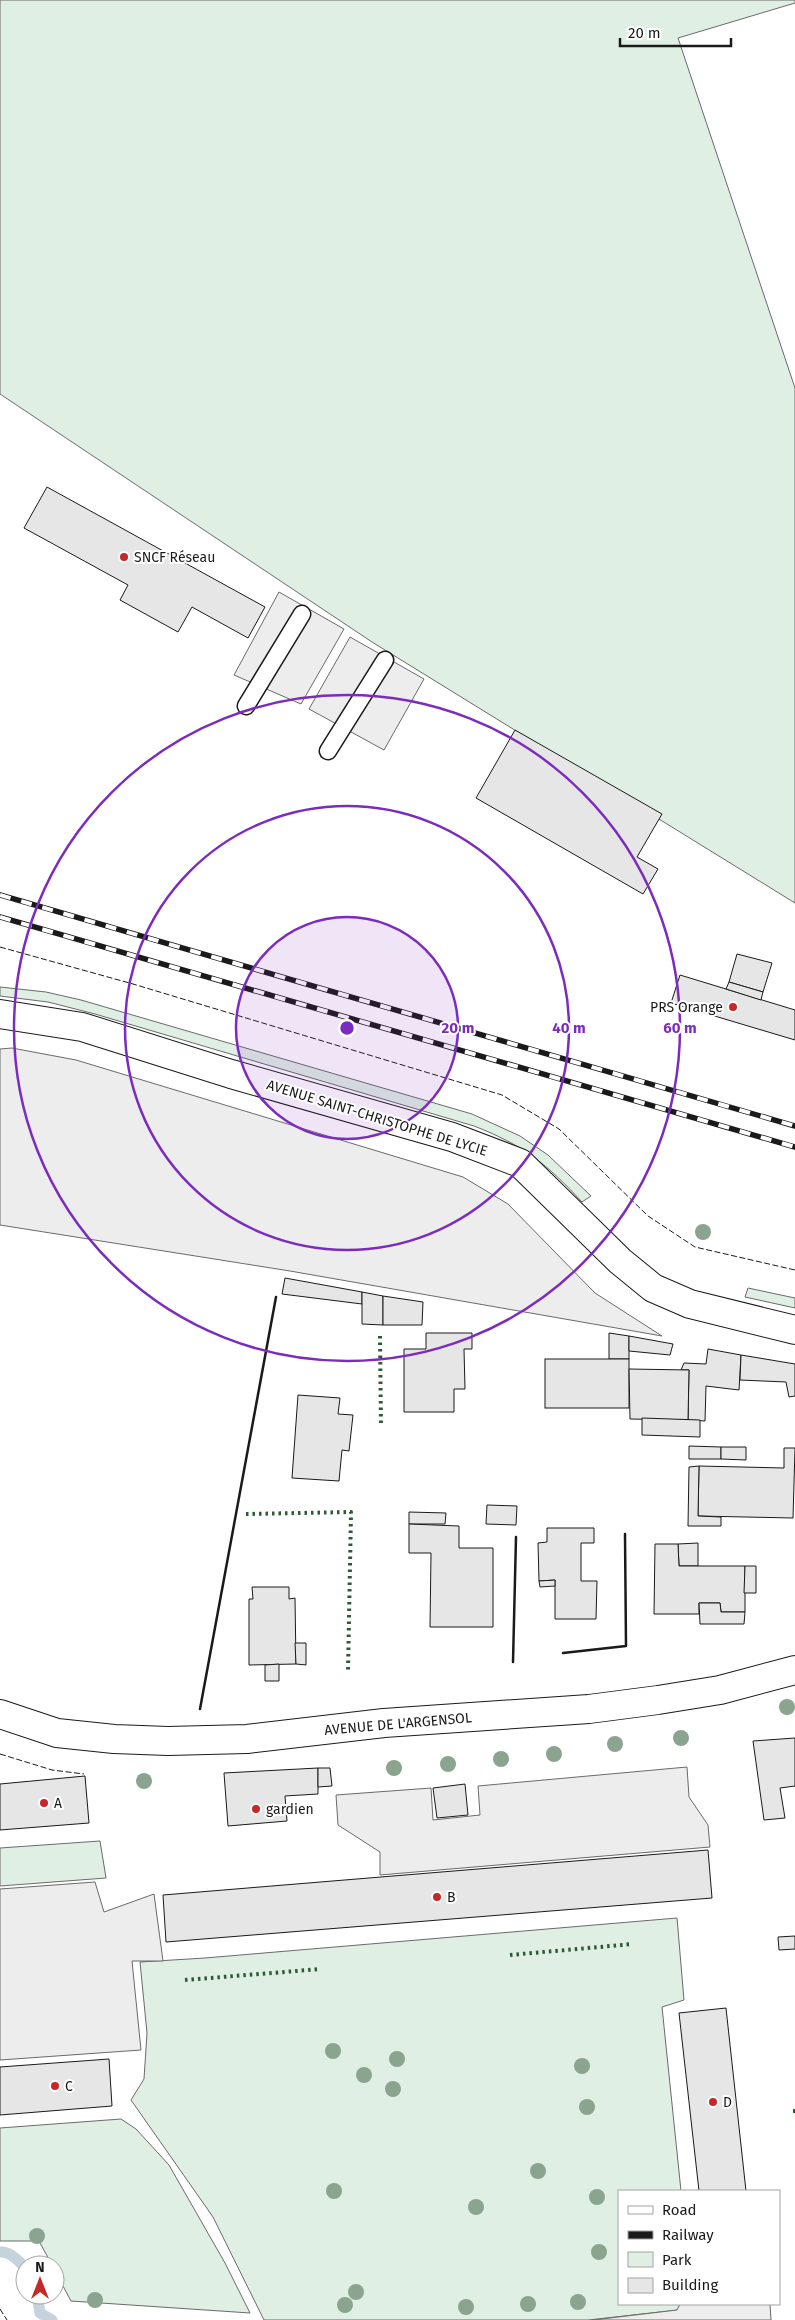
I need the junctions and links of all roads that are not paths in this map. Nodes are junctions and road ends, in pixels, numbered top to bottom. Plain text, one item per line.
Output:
1 (302, 614) dead end
2 (386, 660) dead end
3 (246, 706) dead end
4 (328, 751) dead end
5 (0, 1014) edge
6 (795, 1330) edge
7 (795, 1670) edge
8 (0, 1714) edge

1 - 3 lane
2 - 4 lane
5 - 6 street, AVENUE SAINT-CHRISTOPHE DE LYCIE
7 - 8 street, AVENUE DE L'ARGENSOL

